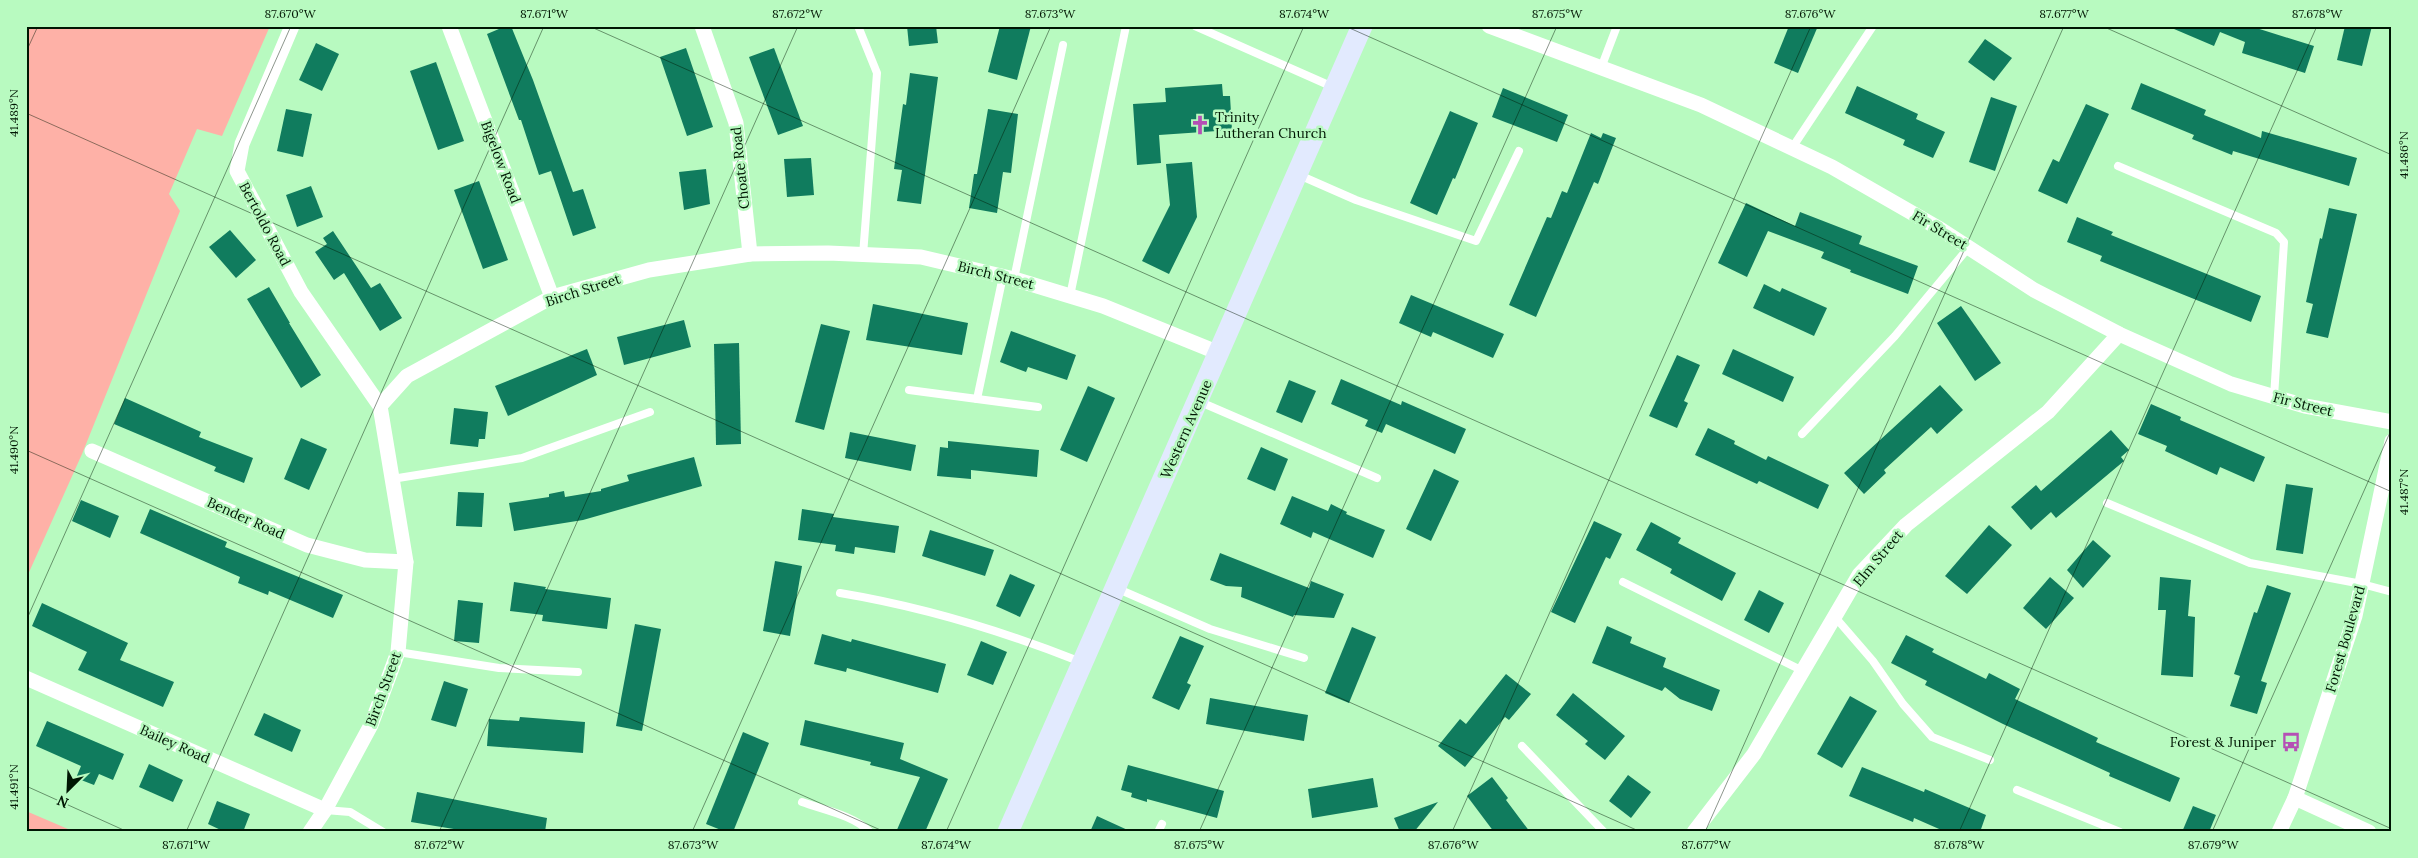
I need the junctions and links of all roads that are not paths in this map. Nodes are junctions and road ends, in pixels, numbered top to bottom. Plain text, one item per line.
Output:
1 (292, 26) edge
2 (449, 26) edge
3 (702, 26) edge
4 (858, 26) edge
5 (1126, 26) edge
6 (1195, 26) edge
7 (1362, 26) edge
8 (1489, 26) edge
9 (1617, 26) edge
10 (1873, 26) edge
11 (1063, 44) dead end
12 (1601, 68) junction
13 (1335, 88) junction
14 (1792, 148) junction
15 (1519, 151) dead end
16 (2118, 166) dead end
17 (1298, 174) junction
18 (1969, 248) junction
19 (750, 254) junction
20 (863, 255) junction
21 (1008, 277) junction
22 (1070, 296) junction
23 (552, 297) junction
24 (2119, 334) junction
25 (1219, 353) junction
26 (909, 390) dead end
27 (2274, 397) junction
28 (977, 399) junction
29 (1198, 401) junction
30 (380, 406) junction
31 (1038, 407) dead end
32 (650, 412) dead end
33 (2392, 422) edge
34 (1802, 434) dead end
35 (2392, 440) edge
36 (92, 451) dead end
37 (1377, 478) dead end
38 (392, 479) junction
39 (2107, 503) dead end
40 (406, 562) junction
41 (1623, 582) dead end
42 (2362, 584) junction
43 (1116, 588) junction
44 (2392, 592) edge
45 (840, 593) dead end
46 (1835, 617) junction
47 (398, 652) junction
48 (1304, 658) dead end
49 (1083, 662) junction
50 (1803, 671) junction
51 (578, 672) dead end
52 (26, 678) edge
53 (1522, 746) dead end
54 (1990, 760) dead end
55 (2017, 790) dead end
56 (2295, 798) junction
57 (802, 802) dead end
58 (325, 810) junction
59 (1162, 824) dead end
60 (310, 832) edge
61 (383, 832) edge
62 (870, 832) edge
63 (1008, 832) edge
64 (1158, 832) edge
65 (1604, 832) edge
66 (1694, 832) edge
67 (2120, 832) edge
68 (2279, 832) edge
69 (2369, 832) edge

1 - 30 street, Bertoldo Road
2 - 23 street, Bigelow Road
3 - 19 street, Choate Road
4 - 20 lane
5 - 22 lane
6 - 13 lane
7 - 13 main road, Western Avenue
8 - 12 street, Fir Street
9 - 12 lane
10 - 14 lane
11 - 21 lane
12 - 14 street, Fir Street
13 - 17 main road, Western Avenue
14 - 18 street, Fir Street
15 - 17 lane
16 - 27 lane
17 - 25 main road, Western Avenue
18 - 24 street, Fir Street
18 - 34 lane
19 - 20 street, Birch Street
19 - 23 street, Birch Street
20 - 21 street, Birch Street
21 - 22 street, Birch Street
21 - 28 lane
22 - 25 street, Birch Street
23 - 30 street, Birch Street
24 - 27 street, Fir Street
24 - 46 street, Elm Street
25 - 29 main road, Western Avenue
26 - 28 lane
27 - 33 street, Fir Street
28 - 31 lane
29 - 37 lane
29 - 43 main road, Western Avenue
30 - 38 street, Birch Street
32 - 38 lane
35 - 42 street, Forest Boulevard
36 - 40 street, Bender Road
38 - 40 street, Birch Street
39 - 42 lane
40 - 47 street, Birch Street
41 - 50 lane
42 - 44 lane
42 - 56 street, Forest Boulevard
43 - 48 lane
43 - 49 main road, Western Avenue
45 - 49 lane
46 - 50 street, Elm Street
46 - 54 lane
47 - 51 lane
47 - 58 street, Birch Street
49 - 63 main road, Western Avenue
50 - 66 street, Elm Street
52 - 58 street, Bailey Road
53 - 65 lane
55 - 67 lane
56 - 68 street, Forest Boulevard
56 - 69 street
57 - 62 lane
58 - 60 street, Birch Street
58 - 61 lane
59 - 64 lane

